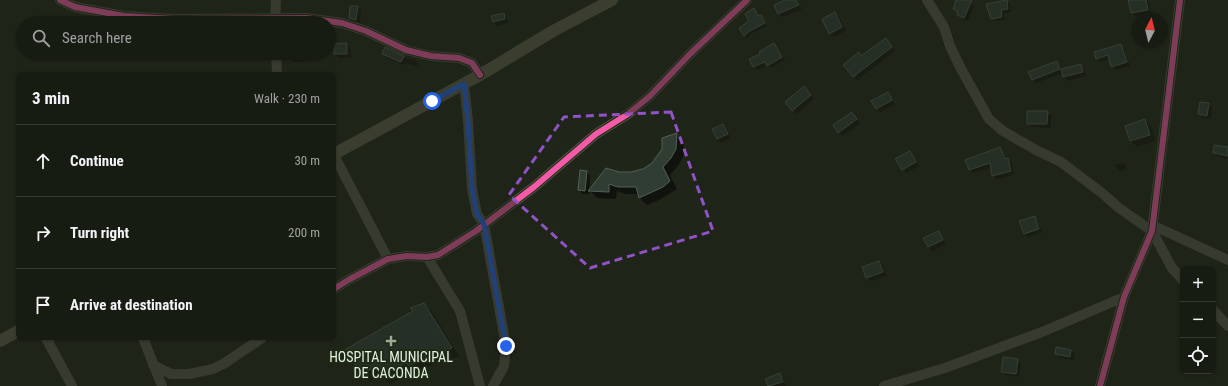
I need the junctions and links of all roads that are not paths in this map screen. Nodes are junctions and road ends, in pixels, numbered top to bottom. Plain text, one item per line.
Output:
1 (60, 0) edge
2 (276, 0) edge
3 (612, 0) edge
4 (747, 0) edge
5 (927, 0) edge
6 (1180, 0) edge
7 (124, 16) edge
8 (275, 16) edge
9 (336, 22) edge
10 (276, 60) edge
11 (277, 72) edge
12 (480, 75) junction
13 (464, 84) junction
14 (336, 154) edge
15 (336, 159) edge
16 (484, 224) junction
17 (1152, 228) junction
18 (427, 257) junction
19 (388, 259) junction
20 (1228, 260) edge
21 (1180, 277) edge
22 (336, 288) edge
23 (1124, 297) junction
24 (1216, 313) edge
25 (1228, 326) edge
26 (16, 332) edge
27 (47, 340) edge
28 (143, 340) edge
29 (259, 340) edge
30 (0, 342) edge
31 (154, 365) junction
32 (72, 386) edge
33 (162, 386) edge
34 (480, 386) edge
35 (493, 386) edge
36 (884, 386) edge
37 (1100, 386) edge

1 - 7 street
2 - 8 street
3 - 12 main road
4 - 16 street
5 - 17 street
6 - 17 street
9 - 12 street
10 - 11 street
12 - 13 main road
13 - 14 main road
13 - 16 street
15 - 19 street
16 - 18 street
16 - 35 street
17 - 20 street
17 - 21 street
17 - 23 street
18 - 19 street
18 - 34 street
19 - 22 street
23 - 36 street
23 - 37 street
24 - 25 street
26 - 30 main road
27 - 32 street
28 - 31 street
29 - 31 street
31 - 33 street

